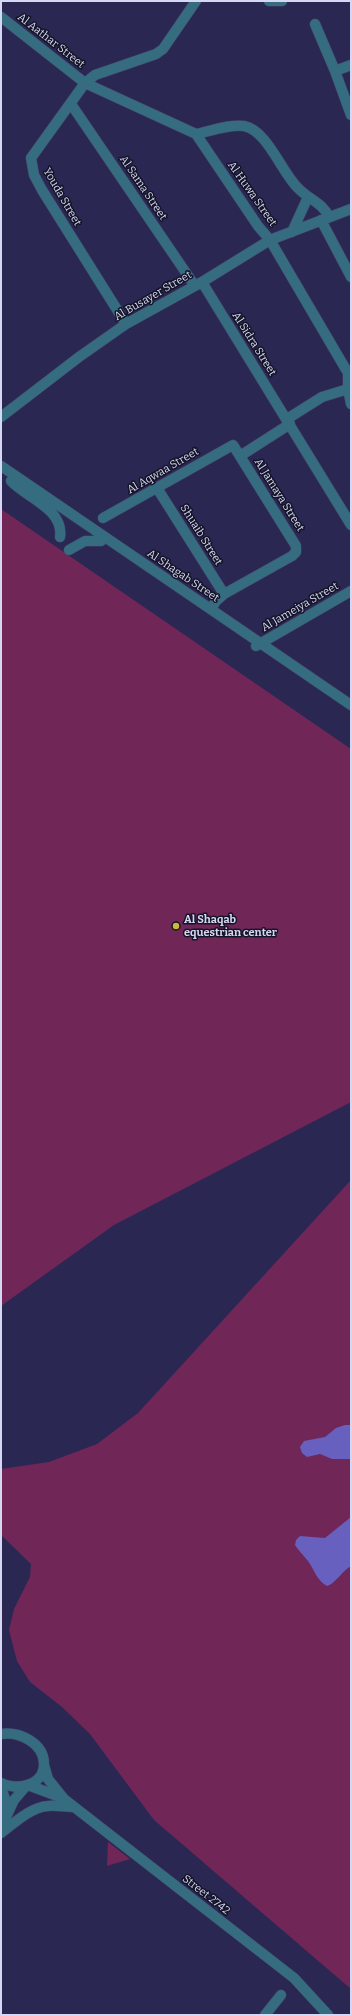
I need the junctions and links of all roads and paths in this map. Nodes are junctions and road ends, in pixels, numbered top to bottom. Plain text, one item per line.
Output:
1 (196, 1) edge
2 (268, 1) edge
3 (282, 1) edge
4 (1, 18) edge
5 (315, 24) dead end
6 (351, 65) edge
7 (335, 71) junction
8 (85, 83) junction
9 (71, 104) junction
10 (351, 115) edge
11 (196, 134) junction
12 (308, 197) junction
13 (351, 209) edge
14 (325, 219) junction
15 (292, 232) junction
16 (270, 240) junction
17 (351, 277) edge
18 (198, 284) junction
19 (126, 324) junction
20 (348, 389) junction
21 (351, 404) edge
22 (1, 417) edge
23 (288, 421) junction
24 (233, 445) joint
25 (240, 456) junction
26 (1, 466) edge
27 (1, 474) edge
28 (11, 481) junction
29 (157, 488) junction
30 (103, 518) dead end
31 (351, 525) edge
32 (60, 537) dead end
33 (101, 541) junction
34 (69, 550) dead end
35 (351, 591) edge
36 (224, 594) junction
37 (211, 610) junction
38 (258, 645) junction
39 (295, 670) junction
40 (351, 705) edge
41 (351, 711) edge
42 (1, 1734) edge
43 (44, 1765) junction
44 (1, 1783) edge
45 (27, 1786) junction
46 (1, 1787) edge
47 (64, 1799) junction
48 (74, 1807) junction
49 (3, 1818) edge
50 (1, 1828) edge
51 (1, 1833) edge
52 (281, 1995) dead end
53 (265, 2015) edge
54 (328, 2015) edge

1 - 8 street
2 - 3 street
4 - 8 street, Al Aathar Street
5 - 7 street
6 - 7 street
7 - 10 street
8 - 9 street, Youda Street
8 - 11 street
9 - 18 street, Al Sama Street
9 - 19 street, Youda Street
11 - 12 street
11 - 16 street, Al Huwa Street
12 - 14 street
12 - 15 street
13 - 14 street, Al Busayer Street
14 - 15 street, Al Busayer Street
14 - 17 street
15 - 16 street, Al Busayer Street
16 - 18 street, Al Busayer Street
16 - 20 street, Al Huwa Street
18 - 19 street, Al Busayer Street
18 - 23 street, Al Sidra Street
19 - 22 street, Al Busayer Street
20 - 21 street
20 - 23 street
23 - 25 street
23 - 31 street, Al Sidra Street
24 - 25 street, Al Jamaya Street
24 - 29 street, Al Aqwaa Street
25 - 36 street, Al Jamaya Street
26 - 37 street, Al Shagab Street
27 - 28 street, Al Shagab Street
28 - 32 street
28 - 33 street, Al Shagab Street
29 - 30 street, Al Aqwaa Street
29 - 36 street, Shuaib Street
33 - 34 street
33 - 38 street, Al Shagab Street
35 - 38 street, Al Jameiya Street
36 - 37 street, Al Jamaya Street
37 - 38 street, Al Shagab Street
38 - 39 street, Al Shagab Street
39 - 40 street, Al Shagab Street
39 - 41 street, Al Shagab Street
42 - 43 street, Street 2742
43 - 45 street
43 - 47 street, Street 2742
44 - 45 street, Street 2742
45 - 47 street, Street 2742
45 - 49 street
46 - 49 street
47 - 48 street, Street 2742
48 - 51 street
48 - 54 street, Street 2742
49 - 50 street
52 - 53 street

